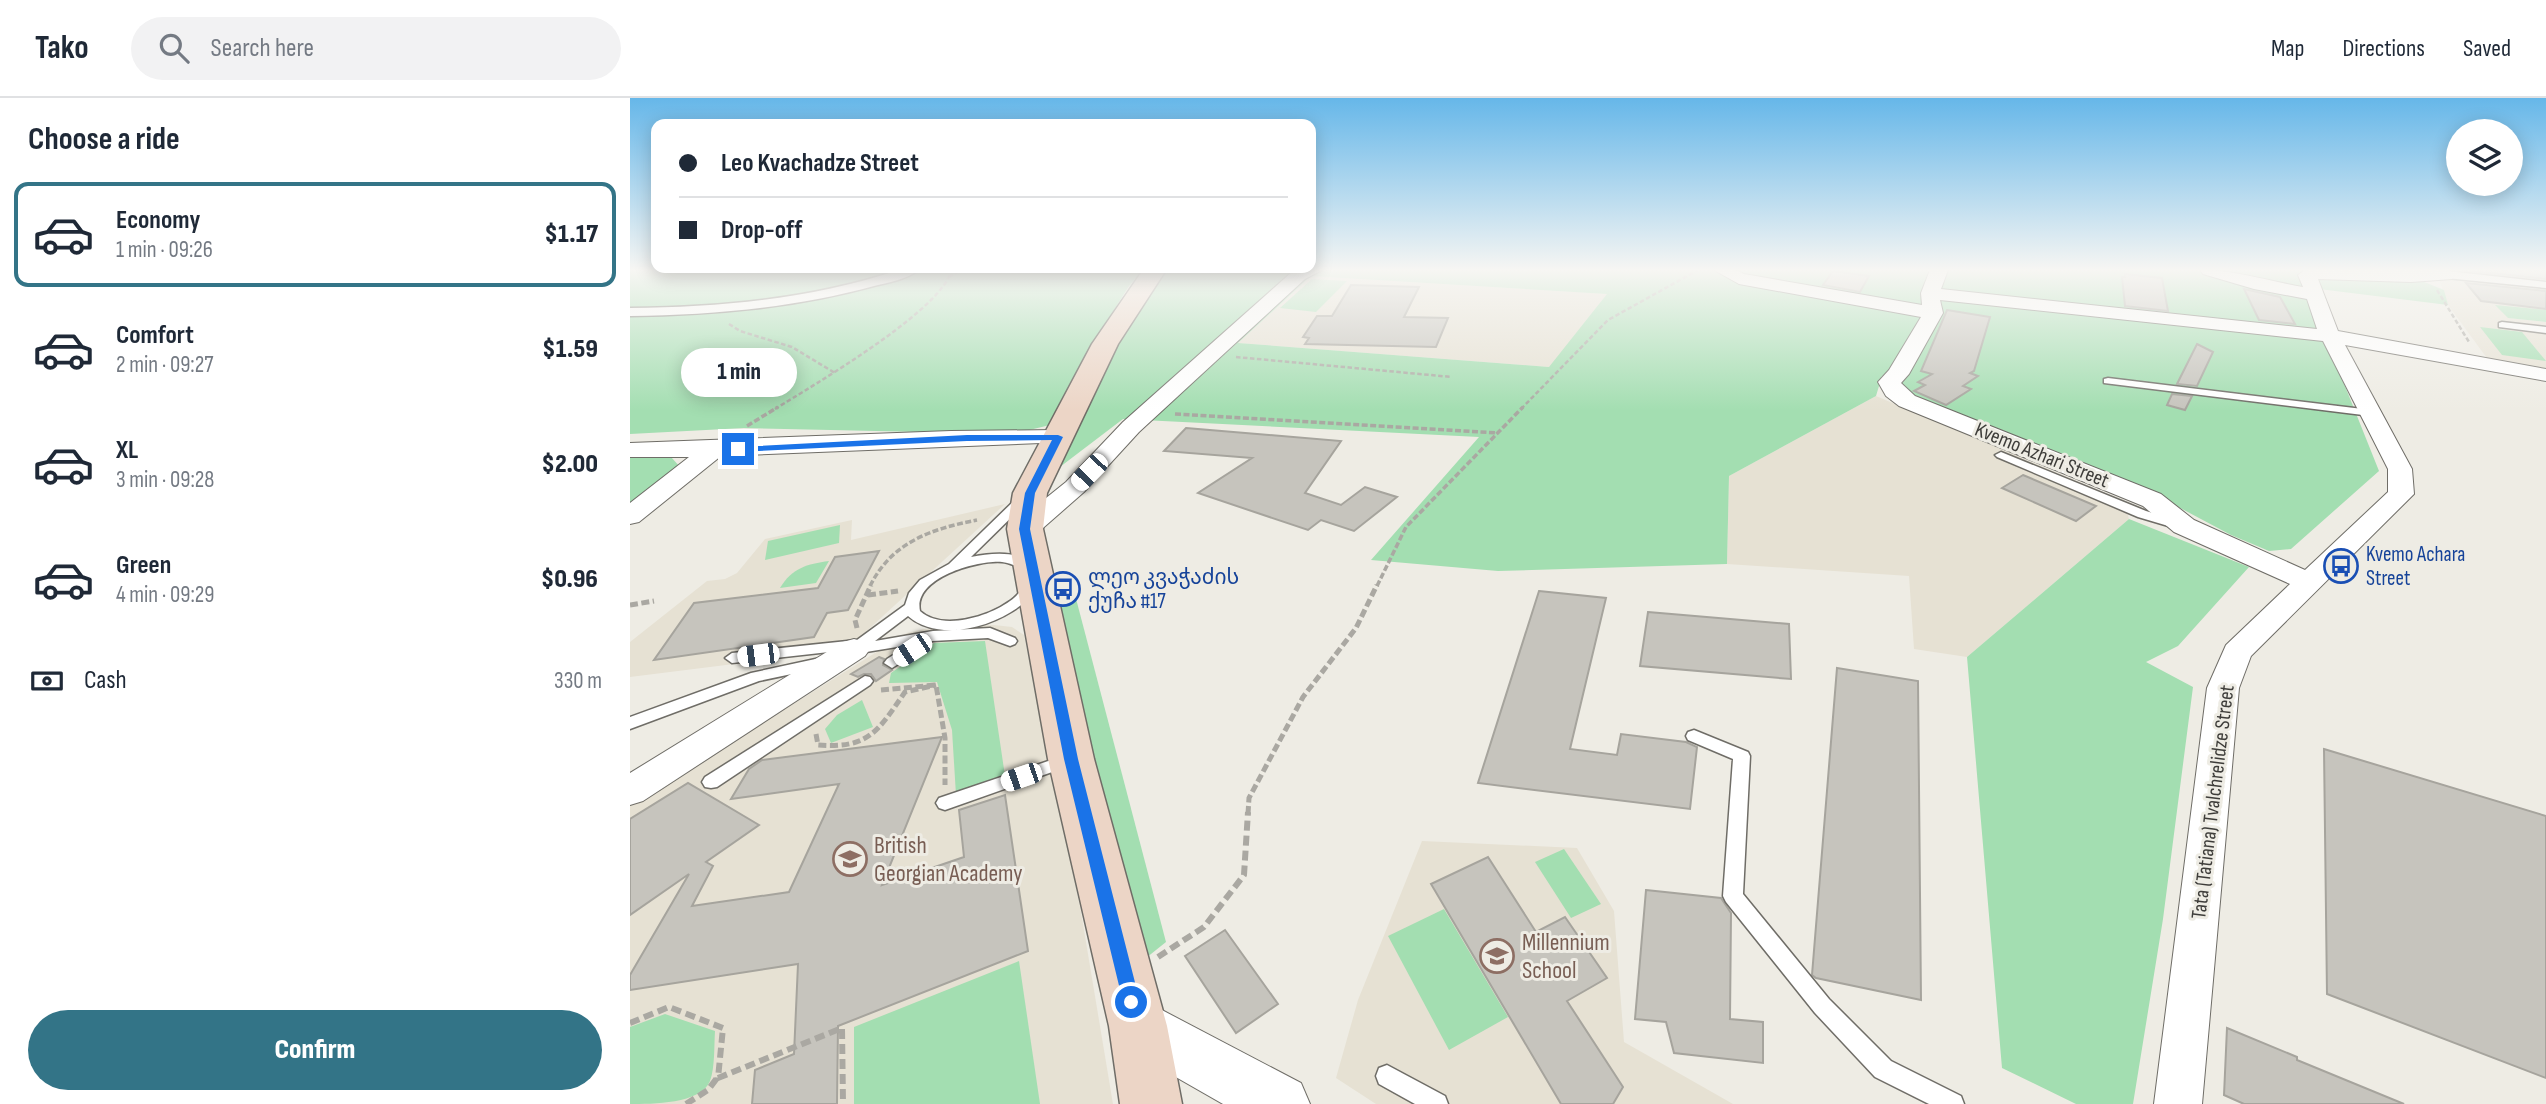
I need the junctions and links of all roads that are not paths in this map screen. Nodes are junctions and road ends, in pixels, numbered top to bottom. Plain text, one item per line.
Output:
1 (1122, 317) edge
2 (1253, 317) edge
3 (1925, 317) edge
4 (2121, 317) edge
5 (2227, 317) edge
6 (2322, 317) edge
7 (2230, 325) junction
8 (2502, 325) dead end
9 (2546, 330) edge
10 (2330, 336) junction
11 (2546, 375) edge
12 (2108, 381) dead end
13 (2371, 413) junction
14 (1058, 437) junction
15 (630, 450) edge
16 (712, 451) junction
17 (2001, 455) dead end
18 (630, 516) edge
19 (2184, 526) junction
20 (1030, 542) junction
21 (953, 567) junction
22 (2311, 583) junction
23 (914, 600) junction
24 (975, 622) junction
25 (933, 636) junction
26 (1010, 641) dead end
27 (732, 658) dead end
28 (892, 663) dead end
29 (858, 665) junction
30 (630, 723) edge
31 (1694, 736) dead end
32 (1071, 759) junction
33 (711, 782) dead end
34 (630, 791) edge
35 (945, 803) road end
36 (1131, 1002) junction
37 (1387, 1076) dead end
38 (1152, 1104) edge
39 (1280, 1104) edge
40 (1437, 1104) edge
41 (1953, 1104) edge
42 (2178, 1104) edge

1 - 14 main road
2 - 20 street
3 - 19 street, Kvemo Azhari Street
4 - 7 street
5 - 7 street
6 - 10 street, Tata (Tatiana) Tvalchrelidze Street
7 - 10 street
8 - 9 lane
10 - 11 street
10 - 13 street, Tata (Tatiana) Tvalchrelidze Street
12 - 13 lane
13 - 22 street, Tata (Tatiana) Tvalchrelidze Street
14 - 16 street
14 - 20 main road
15 - 16 street
16 - 18 street
17 - 19 lane
19 - 22 street, Kvemo Azhari Street
20 - 21 lane
20 - 21 lane
20 - 24 lane
20 - 32 main road
21 - 23 lane
22 - 42 street, Tata (Tatiana) Tvalchrelidze Street
23 - 24 lane
23 - 29 lane
24 - 25 lane
25 - 26 lane
25 - 28 lane
25 - 29 lane
27 - 29 lane
29 - 30 lane
29 - 33 lane
29 - 34 street
31 - 41 lane
32 - 35 lane
32 - 36 main road
36 - 38 main road
36 - 39 street
37 - 40 lane

